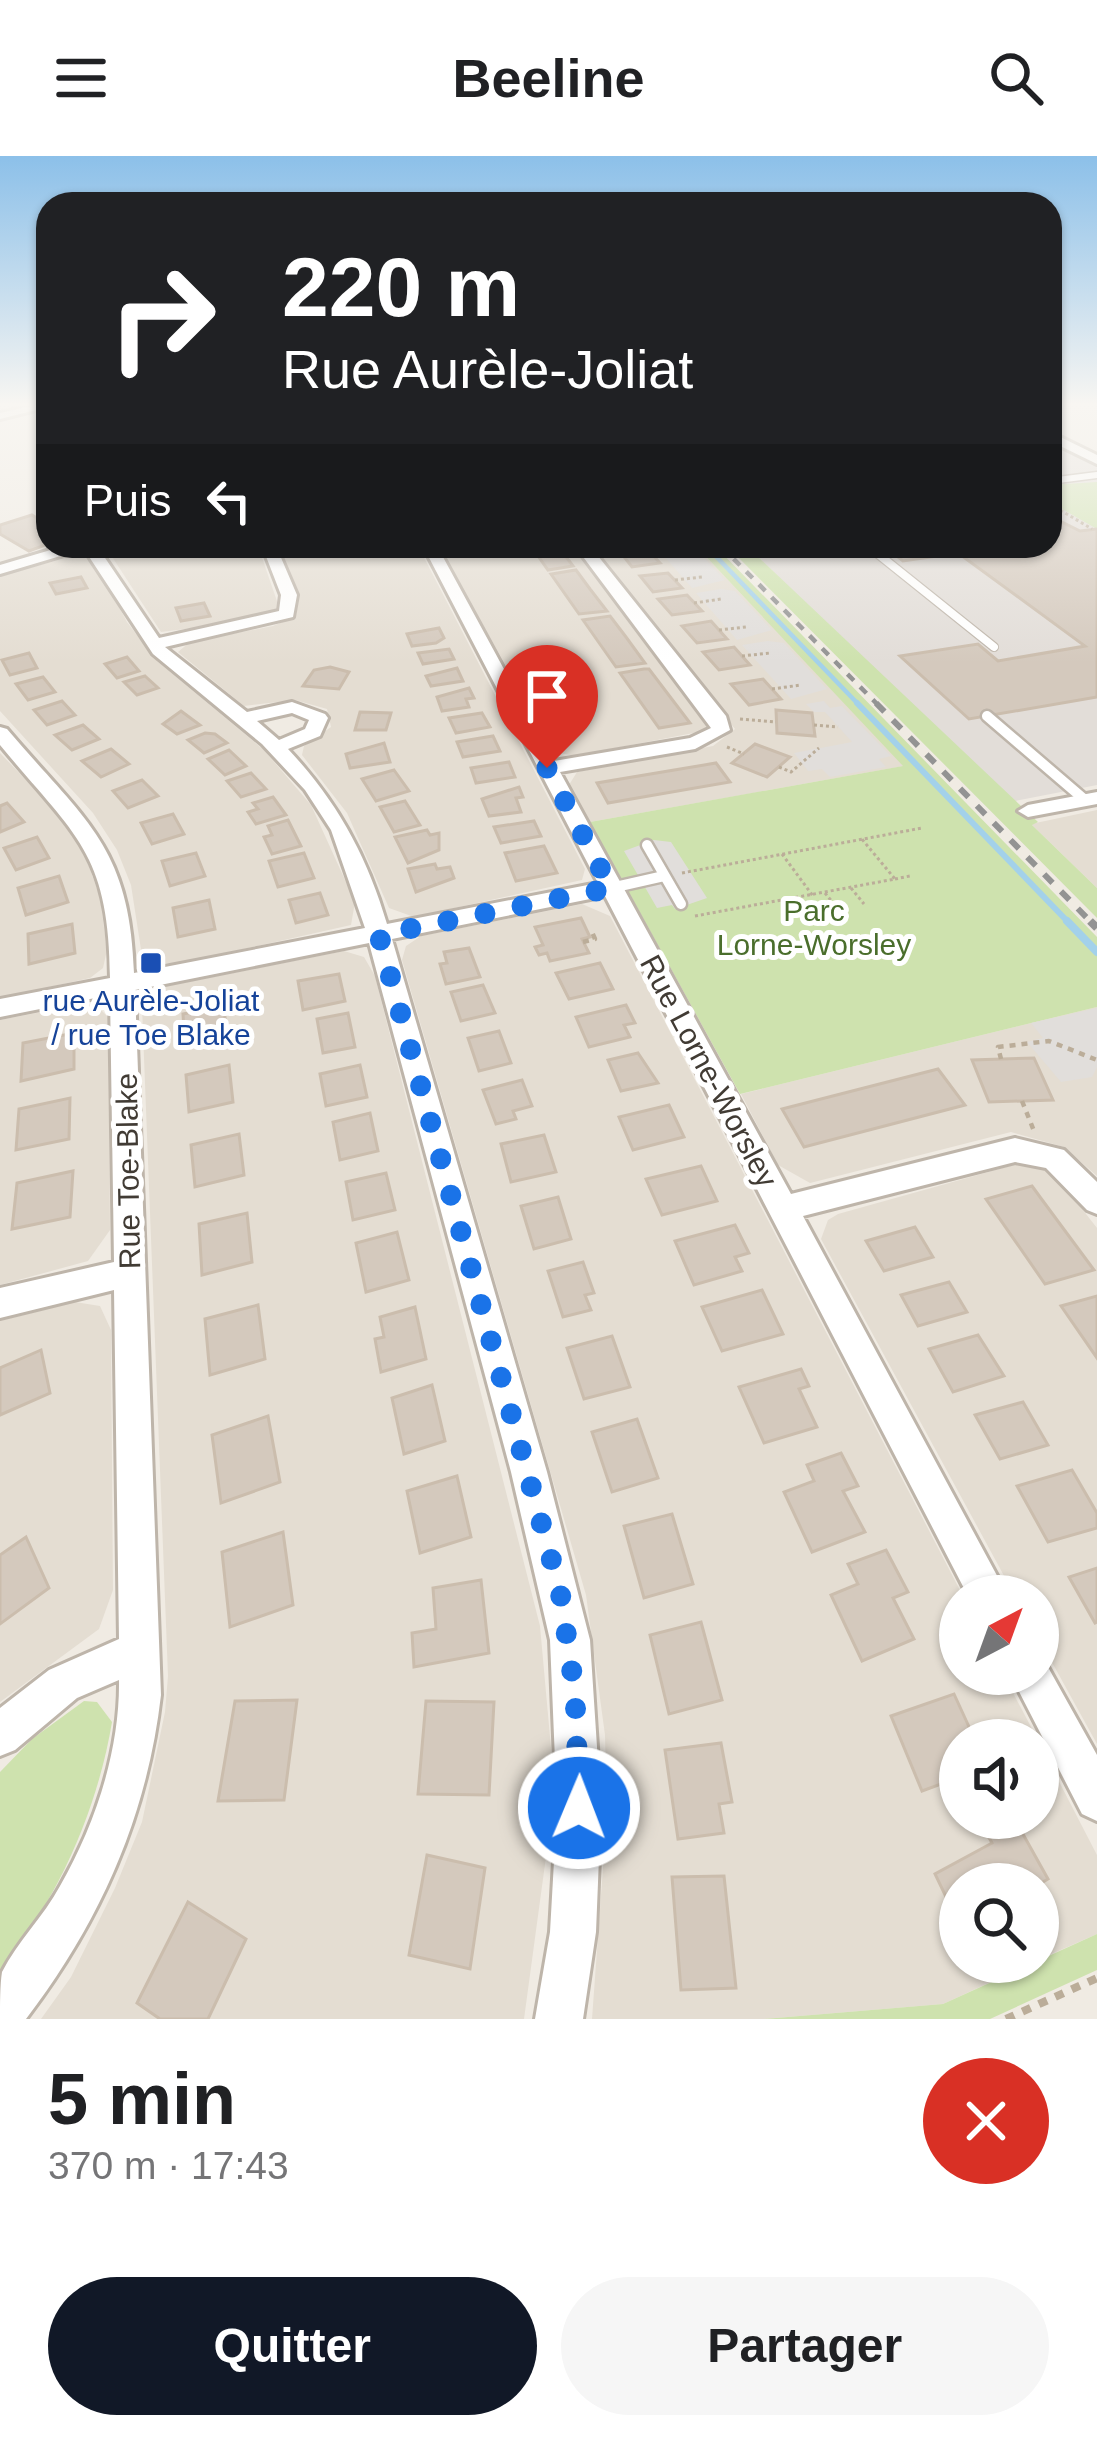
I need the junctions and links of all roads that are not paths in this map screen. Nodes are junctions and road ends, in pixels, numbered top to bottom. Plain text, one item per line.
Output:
1 (40, 558) edge
2 (98, 558) edge
3 (273, 558) edge
4 (436, 558) edge
5 (591, 558) edge
6 (884, 558) edge
7 (0, 570) edge
8 (155, 644) junction
9 (994, 647) dead end
10 (987, 716) dead end
11 (244, 720) junction
12 (0, 733) edge
13 (278, 747) junction
14 (547, 768) junction
15 (1091, 799) edge
16 (1028, 812) dead end
17 (647, 845) dead end
18 (664, 876) junction
19 (611, 888) junction
20 (685, 905) road end
21 (379, 935) junction
22 (124, 985) junction
23 (0, 1008) edge
24 (1097, 1201) edge
25 (782, 1209) junction
26 (130, 1272) junction
27 (0, 1304) edge
28 (978, 1575) edge
29 (137, 1651) junction
30 (1041, 1695) edge
31 (0, 1735) edge
32 (1097, 1798) edge
33 (0, 2014) edge
34 (559, 2019) edge

1 - 7 street
2 - 8 street
3 - 8 street
4 - 14 street, Rue Lorne-Worsley
5 - 14 street
6 - 9 lane
8 - 11 street
10 - 15 lane
11 - 13 street
11 - 13 street
12 - 22 street, Rue Toe-Blake
13 - 21 street
14 - 19 street, Rue Lorne-Worsley
15 - 16 street
17 - 18 lane
18 - 19 lane
18 - 20 lane
19 - 21 street
19 - 25 street, Rue Lorne-Worsley
21 - 22 street
21 - 34 street
22 - 23 street
22 - 26 street, Rue Toe-Blake
24 - 25 street
25 - 28 street, Rue Lorne-Worsley
26 - 27 street
26 - 29 street, Rue Toe-Blake
29 - 31 street
29 - 33 street, Rue Toe-Blake
30 - 32 street

